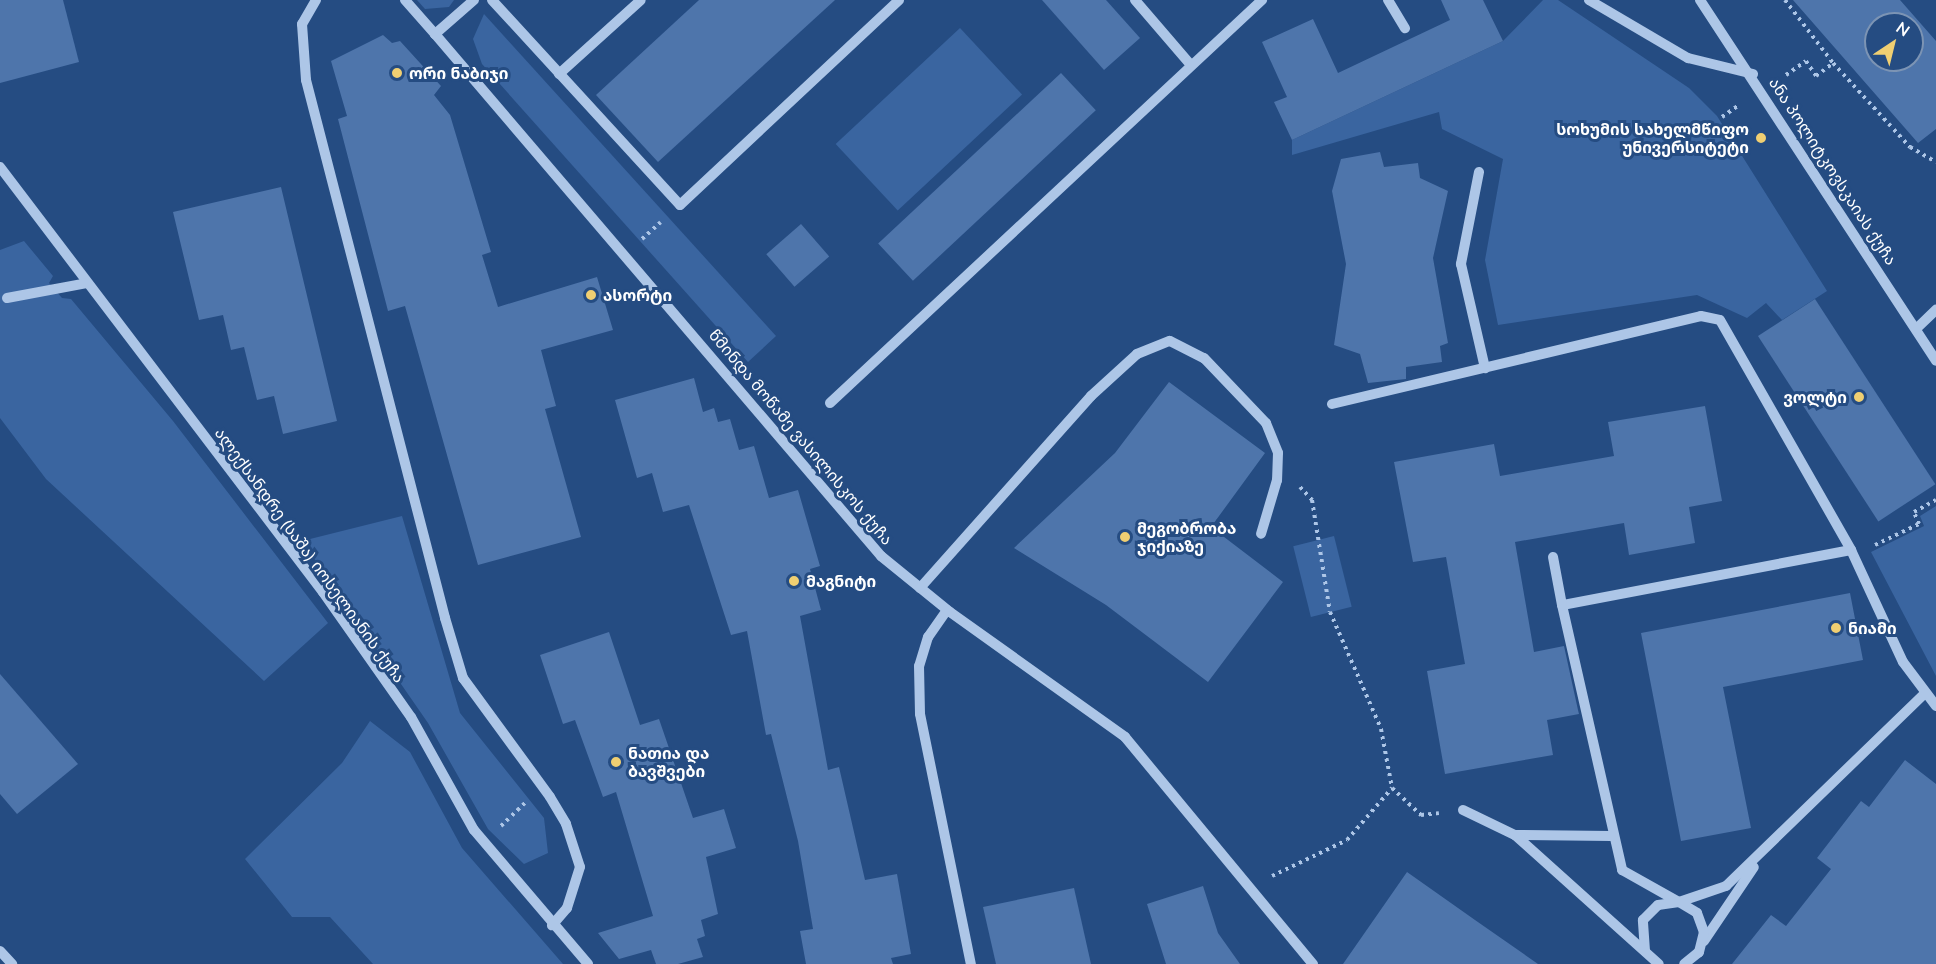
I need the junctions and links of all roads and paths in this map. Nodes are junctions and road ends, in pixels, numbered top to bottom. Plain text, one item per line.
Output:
1 (316, 0) edge
2 (405, 0) edge
3 (474, 0) edge
4 (492, 0) edge
5 (641, 0) edge
6 (899, 0) edge
7 (1135, 0) edge
8 (1262, 0) edge
9 (1388, 0) edge
10 (1589, 0) edge
11 (1700, 0) edge
12 (1785, 0) edge
13 (1405, 28) dead end
14 (435, 34) junction
15 (1833, 63) junction
16 (1190, 64) junction
17 (559, 74) junction
18 (1752, 74) junction
19 (1786, 75) dead end
20 (1740, 105) dead end
21 (1722, 117) dead end
22 (1936, 162) edge
23 (0, 167) edge
24 (1479, 172) dead end
25 (87, 283) junction
26 (7, 298) dead end
27 (1936, 310) edge
28 (1916, 329) junction
29 (1932, 345) edge
30 (1936, 362) edge
31 (1485, 368) junction
32 (830, 403) dead end
33 (1332, 404) dead end
34 (1277, 480) junction
35 (1936, 500) edge
36 (1261, 534) dead end
37 (1852, 553) junction
38 (1553, 558) dead end
39 (920, 588) junction
40 (1562, 605) junction
41 (947, 610) junction
42 (1924, 693) junction
43 (1936, 706) edge
44 (1392, 788) junction
45 (523, 803) dead end
46 (1463, 810) joint
47 (498, 828) dead end
48 (1515, 835) junction
49 (1611, 836) junction
50 (1763, 855) junction
51 (1250, 888) junction
52 (1679, 902) junction
53 (552, 925) junction
54 (1704, 942) junction
55 (0, 951) edge
56 (1657, 962) edge
57 (12, 964) edge
58 (588, 964) edge
59 (971, 964) edge
60 (1313, 964) edge
61 (1684, 964) edge

1 - 53 street
2 - 14 street, წმინდა მოწამე ვასილისკოს ქუჩა
3 - 14 street
4 - 17 street
5 - 17 street
6 - 17 street
7 - 16 street
8 - 16 street
9 - 13 street
10 - 18 street
11 - 18 street, ანა პოლიტკოვსკაიას ქუჩა
12 - 15 path
14 - 39 street, წმინდა მოწამე ვასილისკოს ქუჩა
15 - 19 path
15 - 22 path
16 - 32 street
18 - 28 street, ანა პოლიტკოვსკაიას ქუჩა
20 - 21 path
23 - 25 street, ალექსანდრე (საშა) იოსელიანის ქუჩა
24 - 31 street
25 - 26 street
25 - 53 street, ალექსანდრე (საშა) იოსელიანის ქუჩა
27 - 28 street
28 - 29 street, ანა პოლიტკოვსკაიას ქუჩა
29 - 30 street, ანა პოლიტკოვსკაიას ქუჩა
31 - 33 street
31 - 37 street
34 - 36 street
34 - 39 street
34 - 44 path
35 - 37 path
37 - 40 street
37 - 42 street
38 - 40 street
39 - 41 street, წმინდა მოწამე ვასილისკოს ქუჩა
40 - 49 street
41 - 51 street, წმინდა მოწამე ვასილისკოს ქუჩა
41 - 59 street
42 - 43 street
42 - 50 street
44 - 46 path
44 - 51 path
45 - 47 path
46 - 48 street
48 - 49 street
48 - 56 street
49 - 52 street
50 - 52 street
50 - 54 street
51 - 60 street, წმინდა მოწამე ვასილისკოს ქუჩა
52 - 54 street
52 - 56 street
53 - 58 street, ალექსანდრე (საშა) იოსელიანის ქუჩა
54 - 61 street
55 - 57 street

